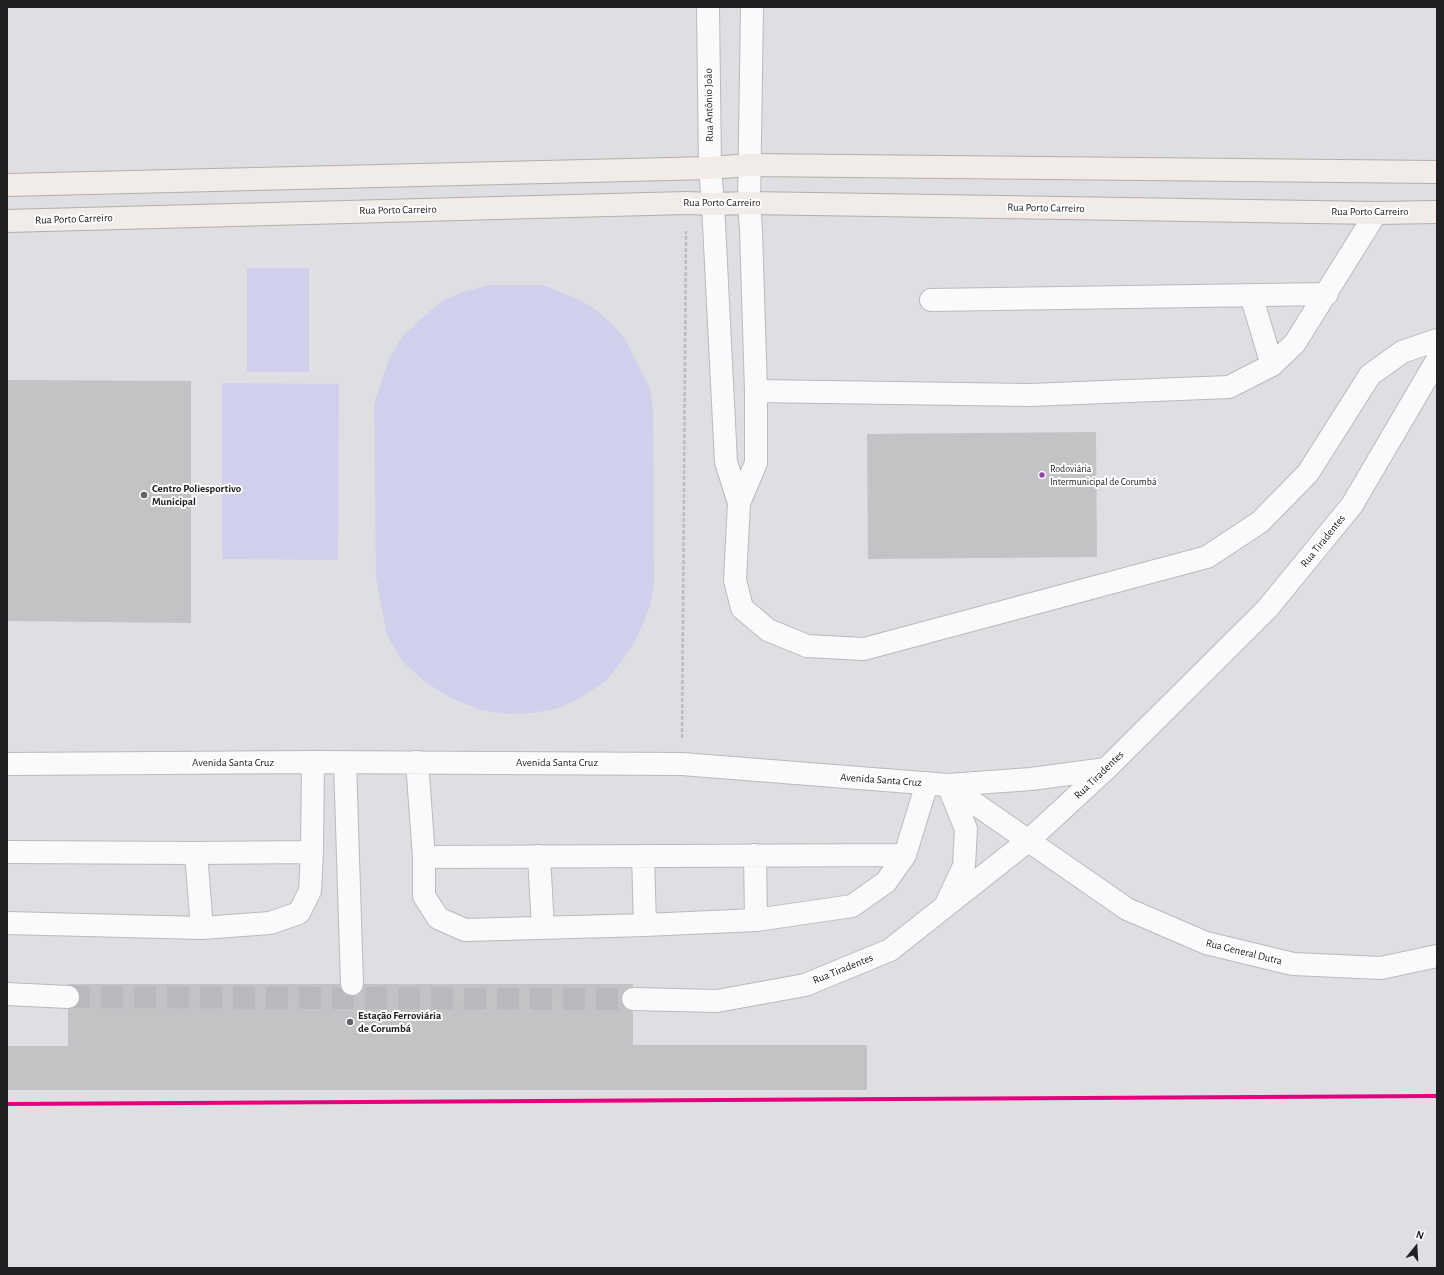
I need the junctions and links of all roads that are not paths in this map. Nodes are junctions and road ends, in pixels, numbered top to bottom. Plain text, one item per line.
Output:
1 (708, 7) edge
2 (752, 7) edge
3 (749, 165) junction
4 (710, 168) junction
5 (1437, 172) edge
6 (290, 179) junction
7 (7, 185) edge
8 (749, 203) junction
9 (713, 204) junction
10 (291, 212) junction
11 (1437, 212) edge
12 (1376, 213) junction
13 (7, 221) edge
14 (1327, 294) junction
15 (1251, 295) junction
16 (931, 300) dead end
17 (1437, 340) edge
18 (1437, 360) edge
19 (1272, 365) junction
20 (756, 391) junction
21 (739, 503) junction
22 (313, 762) junction
23 (345, 762) junction
24 (418, 762) junction
25 (7, 764) edge
26 (1106, 769) junction
27 (938, 784) junction
28 (1029, 840) junction
29 (7, 852) edge
30 (312, 852) junction
31 (196, 853) junction
32 (755, 855) junction
33 (905, 855) junction
34 (539, 856) junction
35 (643, 856) junction
36 (424, 857) junction
37 (945, 906) junction
38 (756, 920) junction
39 (7, 923) edge
40 (645, 925) junction
41 (202, 928) junction
42 (543, 928) junction
43 (1437, 956) edge
44 (352, 984) dead end
45 (7, 994) edge
46 (68, 997) tunnel mouth
47 (633, 999) tunnel mouth

1 - 4 street, Rua Antônio João
2 - 3 street
3 - 4 main road
3 - 5 main road
3 - 8 street
4 - 6 main road
4 - 9 street, Rua Antônio João
6 - 7 main road
6 - 10 main road
8 - 9 main road, Rua Porto Carreiro
8 - 12 main road, Rua Porto Carreiro
8 - 20 street
9 - 10 main road, Rua Porto Carreiro
9 - 21 street, Rua Antônio João
10 - 13 main road, Rua Porto Carreiro
11 - 12 main road, Rua Porto Carreiro
12 - 14 street
14 - 15 street
14 - 19 street
15 - 16 street
15 - 19 street
17 - 21 street
18 - 26 street, Rua Tiradentes
19 - 20 street
20 - 21 street
22 - 23 street, Avenida Santa Cruz
22 - 25 street, Avenida Santa Cruz
22 - 30 street
23 - 24 street, Avenida Santa Cruz
23 - 44 street
24 - 27 street, Avenida Santa Cruz
24 - 36 street
26 - 27 street, Avenida Santa Cruz
26 - 28 street, Rua Tiradentes
27 - 28 street, Rua General Dutra
27 - 33 street
27 - 37 street
28 - 37 street, Rua Tiradentes
28 - 43 street, Rua General Dutra
29 - 31 street
30 - 31 street
30 - 41 street
31 - 41 street
32 - 33 street
32 - 35 street
32 - 38 street
33 - 38 street
34 - 35 street
34 - 36 street
34 - 42 street
35 - 40 street
36 - 42 street
37 - 47 street, Rua Tiradentes
38 - 40 street
39 - 41 street
40 - 42 street
45 - 46 street

